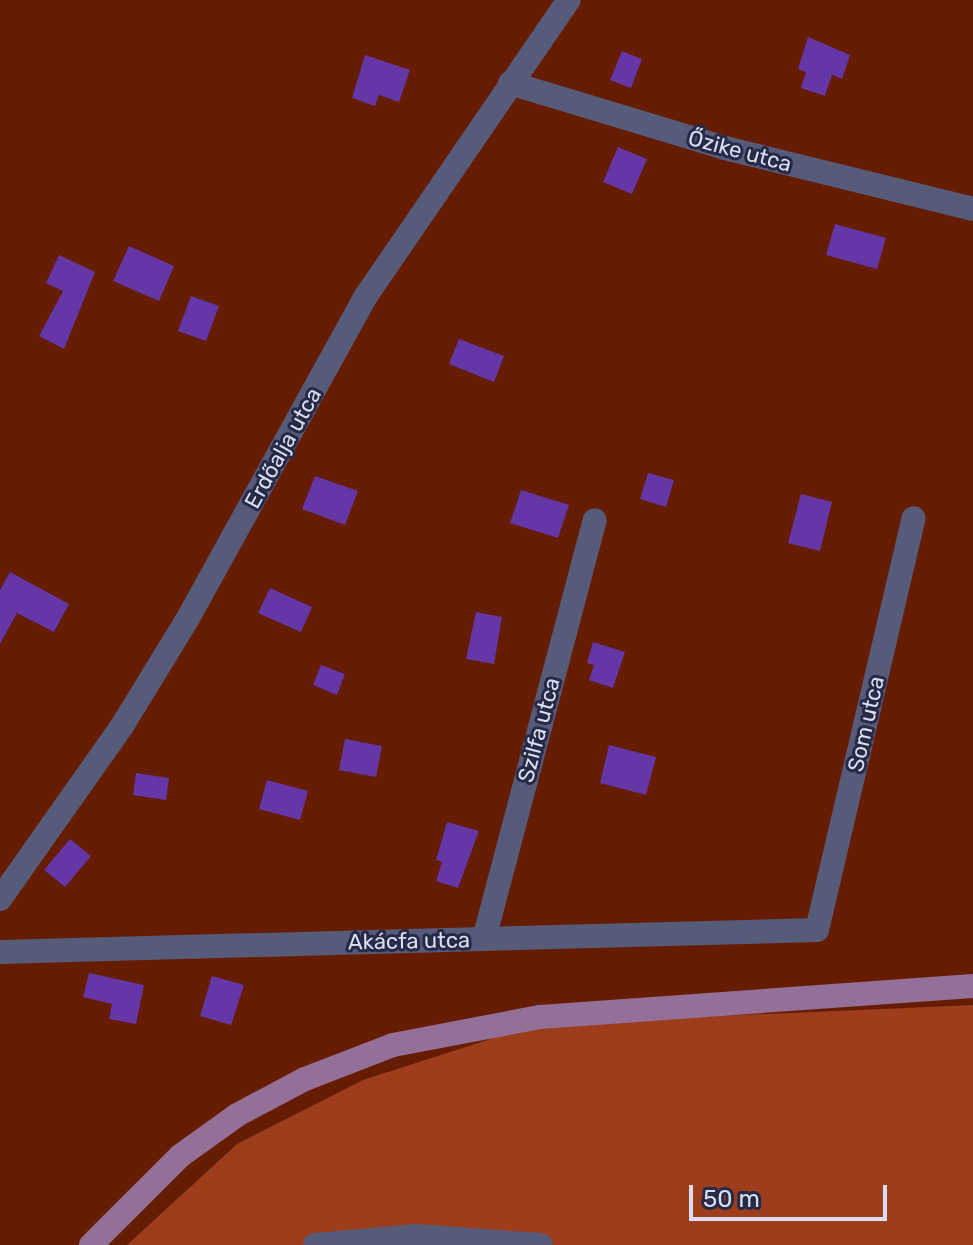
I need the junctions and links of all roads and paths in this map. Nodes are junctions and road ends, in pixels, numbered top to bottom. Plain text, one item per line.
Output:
1 (569, 0) edge
2 (510, 83) junction
3 (973, 209) edge
4 (914, 518) dead end
5 (595, 520) dead end
6 (0, 899) edge
7 (817, 930) joint
8 (484, 939) junction
9 (0, 952) edge
10 (973, 986) edge
11 (91, 1245) edge
12 (315, 1245) edge
13 (541, 1245) edge

1 - 2 street, Erdőalja utca
2 - 3 street, Őzike utca
2 - 6 street, Erdőalja utca
4 - 7 street, Som utca
5 - 8 street, Szilfa utca
7 - 8 street, Akácfa utca
8 - 9 street, Akácfa utca
10 - 11 main road
12 - 13 street

